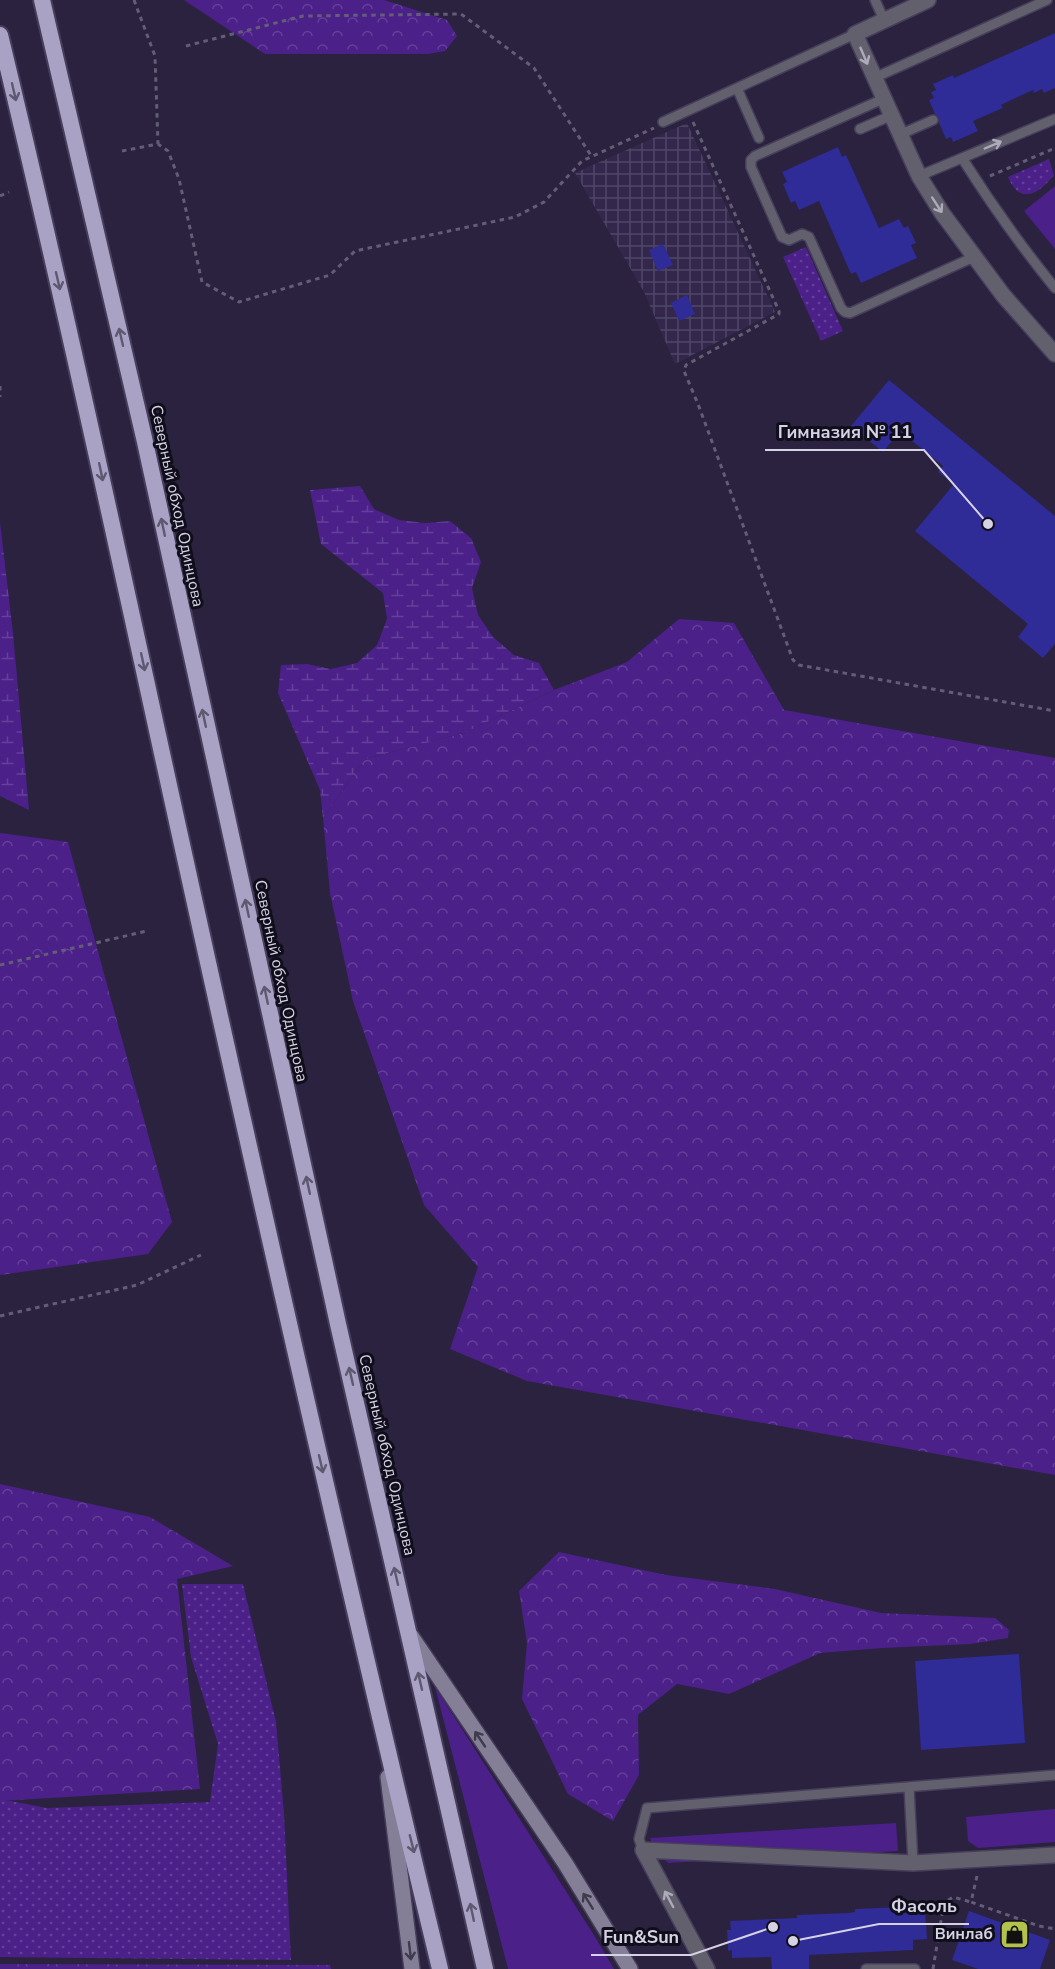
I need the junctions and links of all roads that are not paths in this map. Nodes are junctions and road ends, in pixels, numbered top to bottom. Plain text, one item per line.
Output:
1 (42, 0) edge
2 (875, 0) edge
3 (928, 0) edge
4 (1047, 0) edge
5 (884, 20) junction
6 (855, 34) junction
7 (0, 35) edge
8 (874, 78) junction
9 (737, 88) junction
10 (883, 99) junction
11 (890, 116) junction
12 (1055, 119) edge
13 (933, 120) dead end
14 (663, 123) road end
15 (860, 129) dead end
16 (899, 135) junction
17 (759, 138) dead end
18 (962, 158) junction
19 (919, 176) junction
20 (974, 257) junction
21 (1055, 288) edge
22 (1055, 354) edge
23 (409, 1633) junction
24 (381, 1726) junction
25 (1055, 1775) edge
26 (909, 1787) junction
27 (643, 1850) junction
28 (1055, 1854) edge
29 (913, 1863) junction
30 (412, 1969) edge
31 (440, 1969) edge
32 (485, 1969) edge
33 (630, 1969) edge
34 (707, 1969) edge
35 (866, 1969) edge
36 (915, 1969) edge

23 -> 1 highway, Северный обход Одинцова
2 - 5 lane
3 - 5 street
4 - 8 lane
5 - 6 street
6 -> 8 street
6 - 9 lane
7 -> 24 highway
8 - 10 street
9 - 14 lane
9 - 17 lane
10 - 11 street
10 - 20 lane
11 - 15 lane
11 - 16 street
18 -> 12 lane
13 - 16 lane
16 - 19 street
18 - 19 lane
18 - 21 lane
19 -> 20 street
20 - 22 street
32 -> 23 highway, Северный обход Одинцова
33 -> 23 main road
24 -> 30 main road
24 -> 31 highway
25 - 26 lane
26 - 27 lane
26 - 29 lane
27 - 29 street
34 -> 27 street
28 - 29 street
35 - 36 lane

